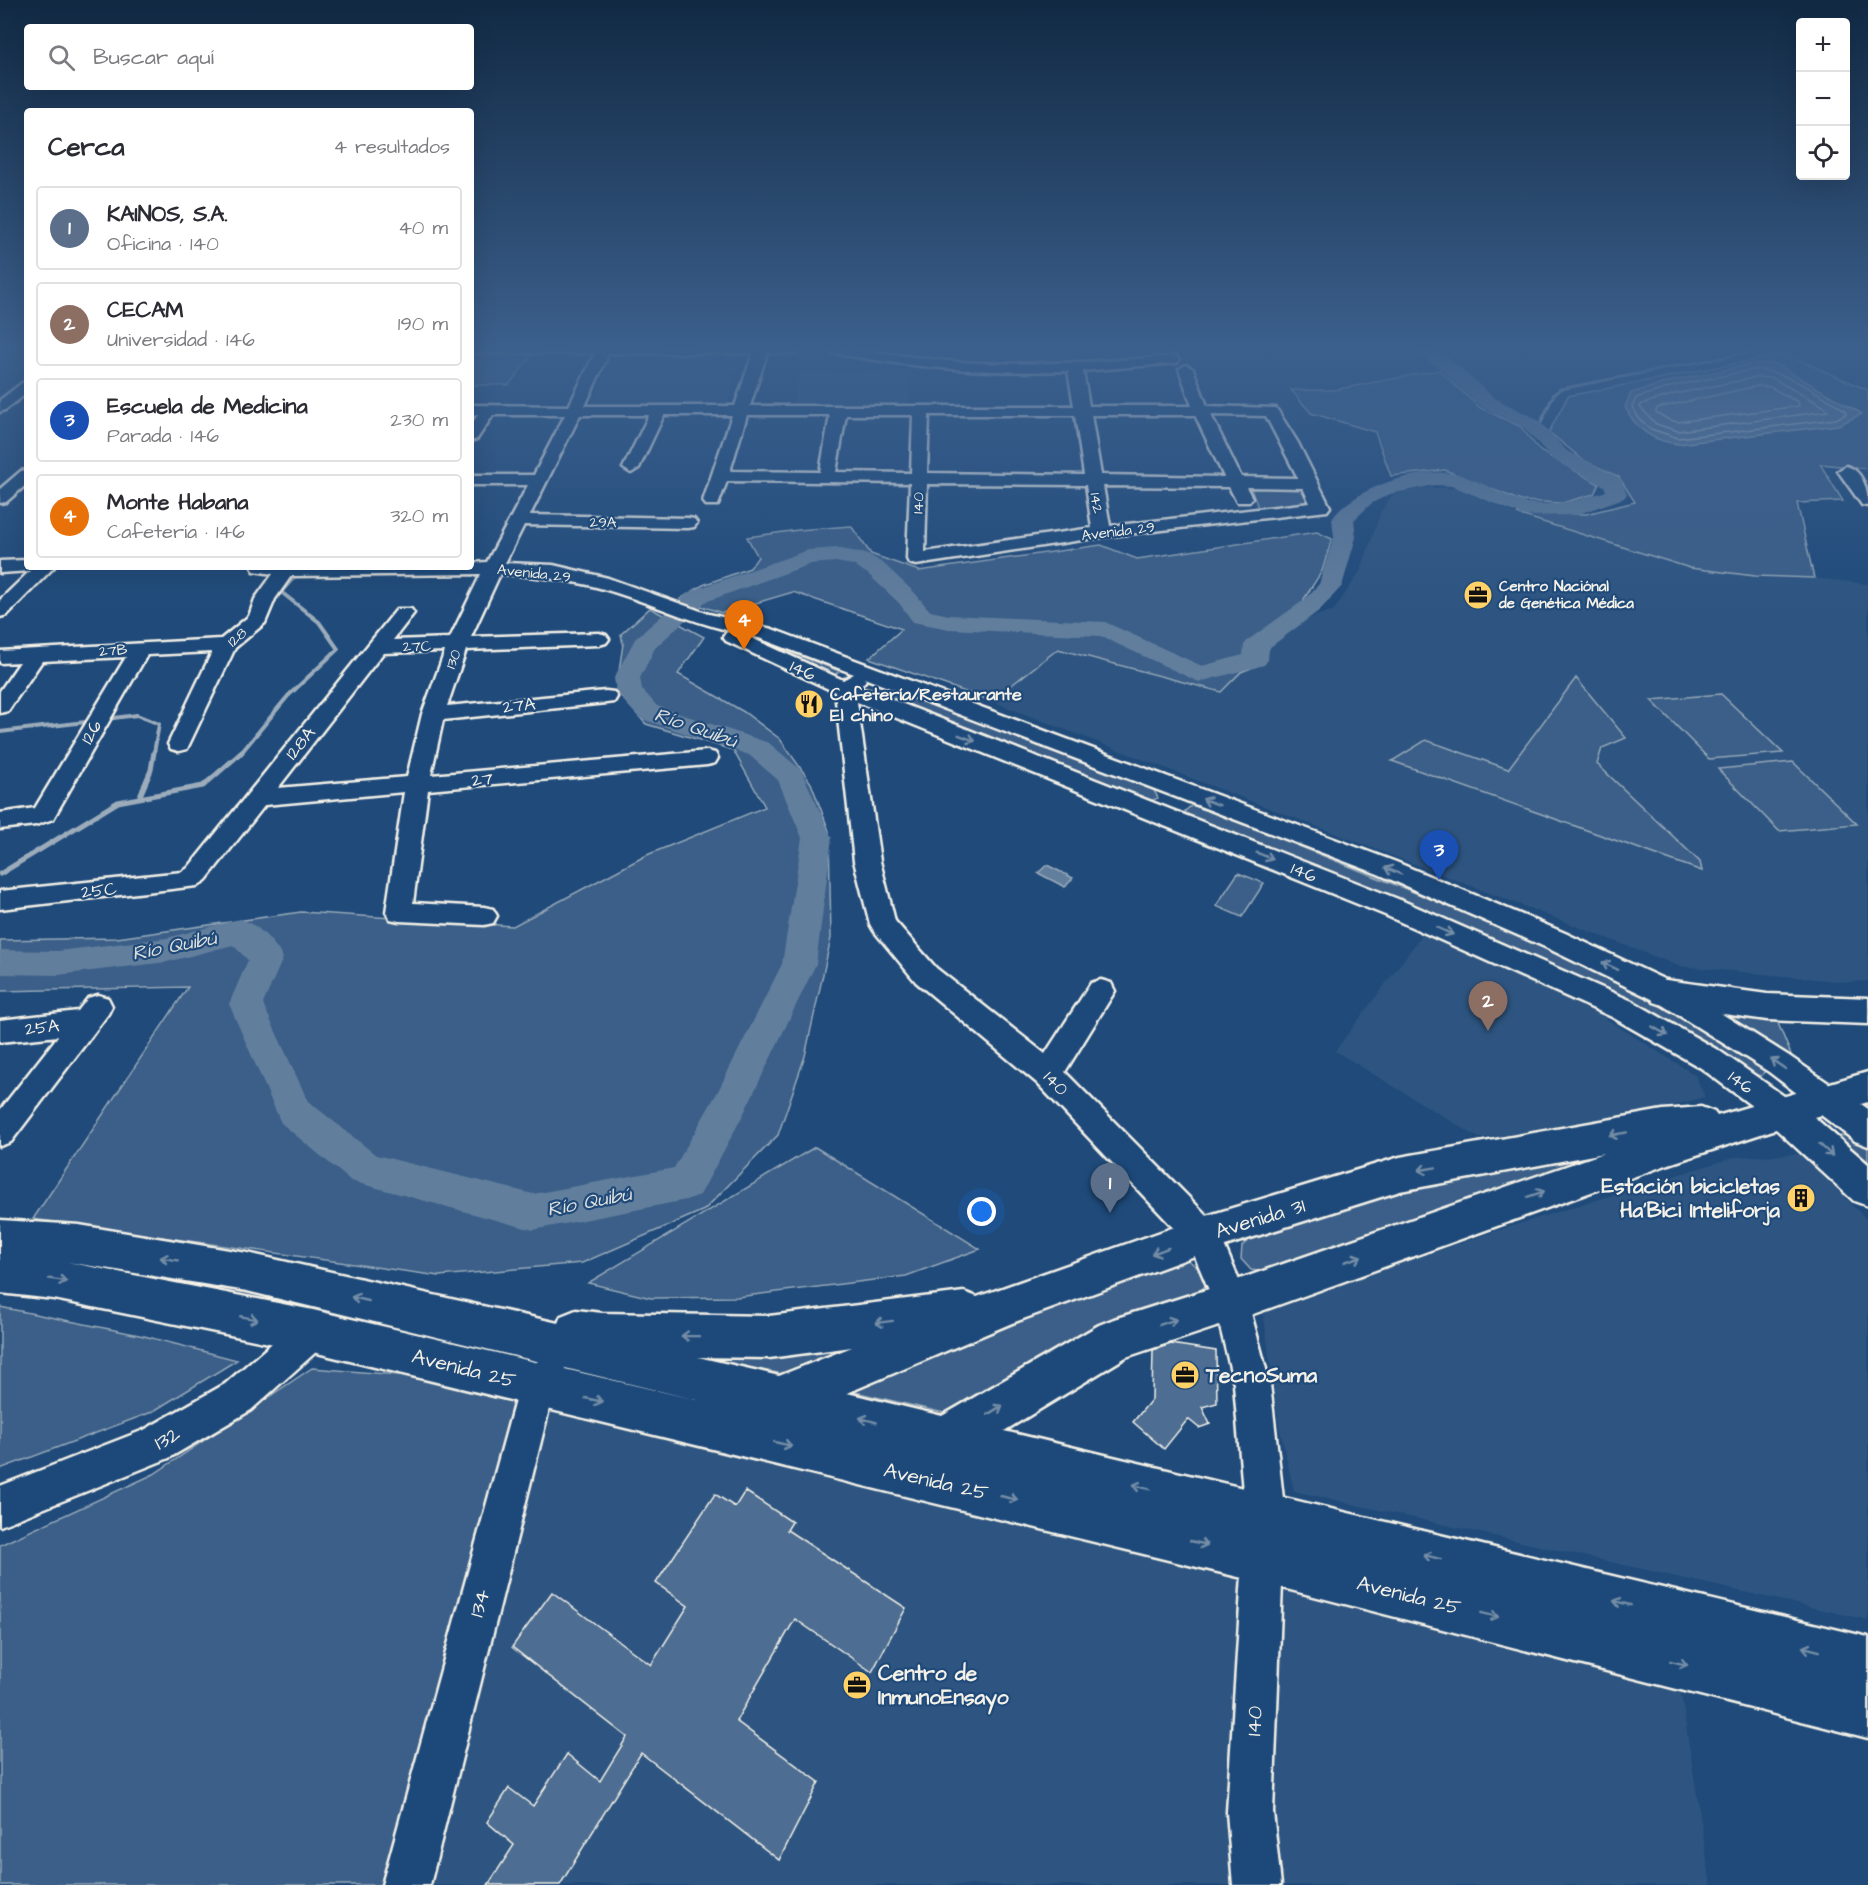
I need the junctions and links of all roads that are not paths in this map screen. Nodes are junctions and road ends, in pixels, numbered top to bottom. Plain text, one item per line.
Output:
1 (562, 437) edge
2 (646, 437) edge
3 (733, 437) edge
4 (834, 437) edge
5 (920, 437) edge
6 (1086, 437) edge
7 (1214, 437) edge
8 (1286, 437) edge
9 (631, 468) dead end
10 (1868, 473) edge
11 (720, 477) junction
12 (24, 478) edge
13 (827, 478) junction
14 (24, 479) edge
15 (918, 479) junction
16 (0, 480) edge
17 (474, 480) edge
18 (540, 480) junction
19 (1093, 481) junction
20 (1237, 483) junction
21 (1310, 483) junction
22 (0, 498) edge
23 (712, 501) dead end
24 (1868, 501) edge
25 (1250, 515) junction
26 (518, 520) junction
27 (687, 523) dead end
28 (1102, 532) junction
29 (916, 559) joint
30 (24, 566) edge
31 (0, 567) edge
32 (474, 568) edge
33 (494, 568) junction
34 (42, 570) edge
35 (291, 570) edge
36 (659, 602) joint
37 (0, 611) edge
38 (404, 613) dead end
39 (599, 639) dead end
40 (226, 645) junction
41 (457, 645) junction
42 (377, 647) junction
43 (141, 648) junction
44 (36, 655) junction
45 (0, 657) edge
46 (0, 668) edge
47 (855, 680) junction
48 (606, 697) dead end
49 (3, 702) edge
50 (433, 714) junction
51 (179, 744) dead end
52 (707, 758) dead end
53 (417, 785) junction
54 (1179, 790) junction
55 (256, 798) junction
56 (1162, 814) junction
57 (0, 821) edge
58 (196, 874) joint
59 (3, 905) edge
60 (484, 915) dead end
61 (1101, 992) dead end
62 (1666, 993) junction
63 (1868, 1011) edge
64 (0, 1031) edge
65 (1048, 1074) junction
66 (1868, 1087) edge
67 (1827, 1098) junction
68 (1771, 1115) junction
69 (1868, 1130) edge
70 (0, 1133) edge
71 (1868, 1189) edge
72 (1203, 1235) junction
73 (0, 1239) edge
74 (0, 1274) edge
75 (1231, 1302) junction
76 (1004, 1306) junction
77 (417, 1312) junction
78 (313, 1331) junction
79 (591, 1352) junction
80 (537, 1386) junction
81 (782, 1398) junction
82 (945, 1440) junction
83 (871, 1465) junction
84 (0, 1506) edge
85 (1264, 1537) junction
86 (1868, 1663) edge
87 (1868, 1711) edge
88 (406, 1885) edge
89 (1257, 1885) edge

1 - 18 street, 130
2 - 9 street
3 - 11 street
4 - 13 street
5 - 15 street, 140
6 - 19 street, 142
7 - 20 street
8 - 21 street
10 - 24 street
11 - 13 street
11 - 23 street
12 - 16 street
13 - 15 street
14 - 22 street
15 - 19 street
15 - 29 street, 140
17 - 18 street
18 - 26 street, 130
19 - 20 street
19 - 28 street, 142
20 - 21 street
20 - 25 street
21 - 25 street, Avenida 29
25 - 28 street, Avenida 29
26 - 27 street, 29A
26 - 33 street, 130
28 - 29 street, Avenida 29
30 - 31 street
32 - 33 street, Avenida 29
33 - 36 street, Avenida 29
33 - 41 street, 130
34 - 37 street
35 - 40 street, 128
36 - 47 street, 146
38 - 42 street, 128A
39 - 41 street
40 - 43 street, 27B
40 - 51 street, 128
41 - 42 street, 27C
41 - 50 street, 130
42 - 55 street, 128A
43 - 44 street, 27B
43 - 57 street, 126
44 - 45 street, 27B
44 - 49 street
46 - 49 street
47 - 54 street, 146
47 -> 56 street, 146
47 - 65 street, 140
48 - 50 street, 27A
50 - 53 street, 130
52 - 53 street, 27
53 - 55 street, 27
53 - 60 street, 130
54 - 56 street
62 -> 54 street, 146
55 - 58 street, 128A
56 -> 68 street, 146
58 - 59 street, 25C
61 - 65 street
62 - 63 main road
67 -> 62 street, 146
64 - 70 street, 25A
65 - 72 street, 140
66 - 67 main road, Avenida 31
67 - 68 main road, Avenida 31
67 - 69 main road, 146
68 -> 71 main road, 146
68 -> 72 main road, Avenida 31
75 -> 68 main road, Avenida 31
72 - 75 street, 140
72 -> 76 main road, Avenida 31
77 -> 73 main road, Avenida 25
74 -> 78 main road, Avenida 25
82 -> 75 main road, Avenida 31
75 - 85 street, 140
76 -> 77 main road
76 - 81 main road, Avenida 31
77 - 79 main road, Avenida 25
78 - 80 main road, Avenida 25
78 - 84 street, 132
79 - 80 street
79 - 81 main road, Avenida 25
80 -> 83 main road, Avenida 25
80 - 88 street, 134
82 -> 81 main road, Avenida 25
82 - 83 main road, Avenida 31
85 -> 82 main road, Avenida 25
83 -> 85 main road, Avenida 25
86 -> 85 main road, Avenida 25
85 -> 87 main road, Avenida 25
85 - 89 street, 140

